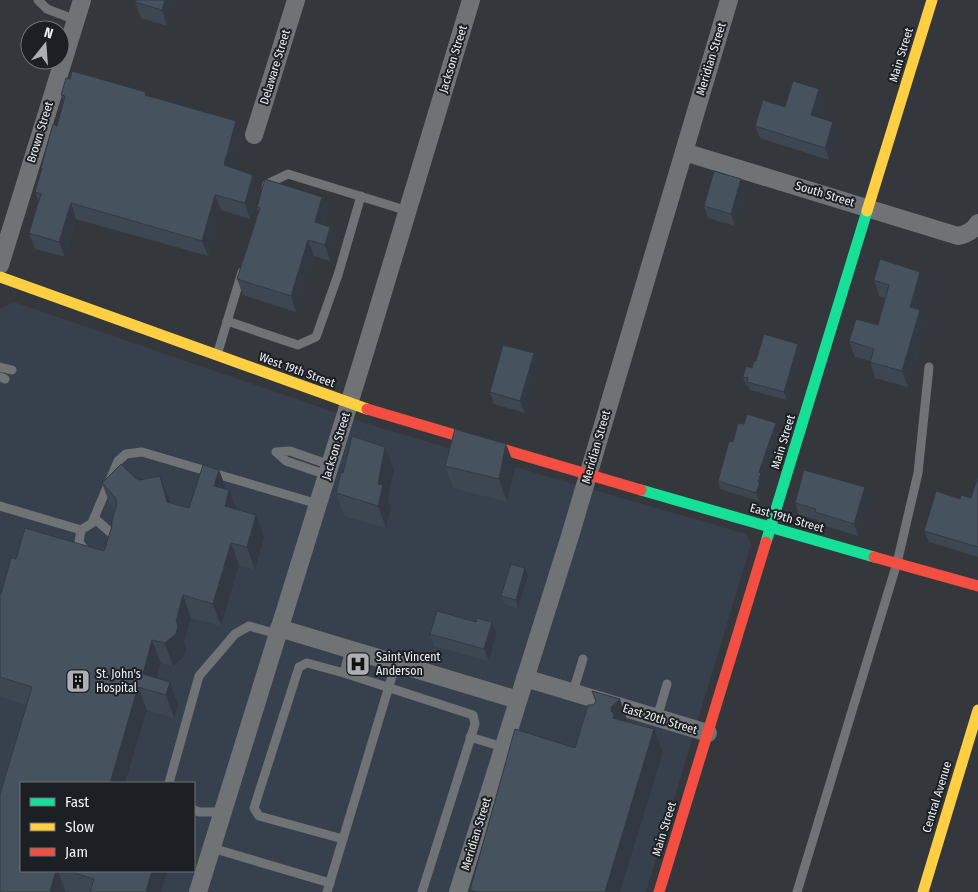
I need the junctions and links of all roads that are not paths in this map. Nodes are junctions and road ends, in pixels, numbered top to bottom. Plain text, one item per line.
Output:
1 (38, 0) edge
2 (82, 0) edge
3 (296, 0) edge
4 (471, 0) edge
5 (729, 0) edge
6 (932, 0) edge
7 (76, 20) junction
8 (254, 135) dead end
9 (684, 152) junction
10 (361, 196) junction
11 (262, 200) edge
12 (869, 207) junction
13 (408, 211) junction
14 (972, 228) edge
15 (245, 260) edge
16 (0, 265) edge
17 (0, 277) edge
18 (227, 321) junction
19 (217, 355) junction
20 (0, 367) edge
21 (929, 367) dead end
22 (12, 370) dead end
23 (349, 404) junction
24 (328, 470) junction
25 (588, 475) junction
26 (318, 504) junction
27 (0, 506) edge
28 (94, 518) junction
29 (772, 528) junction
30 (81, 530) junction
31 (114, 537) edge
32 (98, 559) edge
33 (897, 563) junction
34 (978, 586) edge
35 (278, 631) junction
36 (350, 649) junction
37 (583, 659) dead end
38 (396, 663) junction
39 (344, 673) junction
40 (525, 678) junction
41 (667, 684) dead end
42 (388, 687) junction
43 (583, 698) junction
44 (518, 700) junction
45 (978, 710) edge
46 (648, 718) junction
47 (708, 733) junction
48 (470, 737) junction
49 (503, 747) junction
50 (169, 782) edge
51 (195, 810) edge
52 (222, 812) junction
53 (343, 840) junction
54 (212, 848) junction
55 (330, 883) junction
56 (202, 891) edge
57 (327, 892) edge
58 (422, 892) edge
59 (458, 892) edge
60 (659, 892) edge
61 (797, 892) edge
62 (922, 892) edge

1 - 7 lane
2 - 7 street, Brown Street
3 - 8 street, Delaware Street
4 - 13 street, Jackson Street
5 - 9 street, Meridian Street
6 - 12 street, Main Street
7 - 16 street, Brown Street
9 - 12 street, South Street
9 - 25 street, Meridian Street
10 - 11 lane
10 - 13 lane
10 - 18 lane
12 - 14 street, South Street
12 - 29 street, Main Street
13 - 23 street, Jackson Street
15 - 18 lane
17 - 19 street, West 19th Street
18 - 19 lane
19 - 23 street, West 19th Street
20 - 22 lane
21 - 33 lane
23 - 24 street, Jackson Street
23 - 25 street, West 19th Street
24 - 24 lane
24 - 26 street, Jackson Street
25 - 29 street, East 19th Street
25 - 40 street, Meridian Street
26 - 28 lane
26 - 35 street, Jackson Street
27 - 30 lane
28 - 30 lane
28 - 31 lane
29 - 33 street, East 19th Street
29 - 47 street, Main Street
30 - 32 lane
33 - 34 street, East 19th Street
33 - 61 lane
35 - 36 street
35 - 50 lane
35 - 52 street, Jackson Street
36 - 38 street
36 - 39 lane
37 - 43 lane
38 - 42 lane
38 - 44 street
39 - 42 lane
39 - 53 lane
40 - 43 street, East 20th Street
40 - 44 street, Meridian Street
41 - 46 lane
42 - 48 lane
42 - 53 lane
43 - 46 street, East 20th Street
44 - 49 street, Meridian Street
45 - 62 street, Central Avenue
46 - 47 street, East 20th Street
47 - 60 street, Main Street
48 - 49 lane
48 - 58 lane
49 - 59 street, Meridian Street
51 - 52 lane
52 - 54 street, Jackson Street
53 - 55 lane
54 - 55 lane
54 - 56 street, Jackson Street
55 - 57 lane

